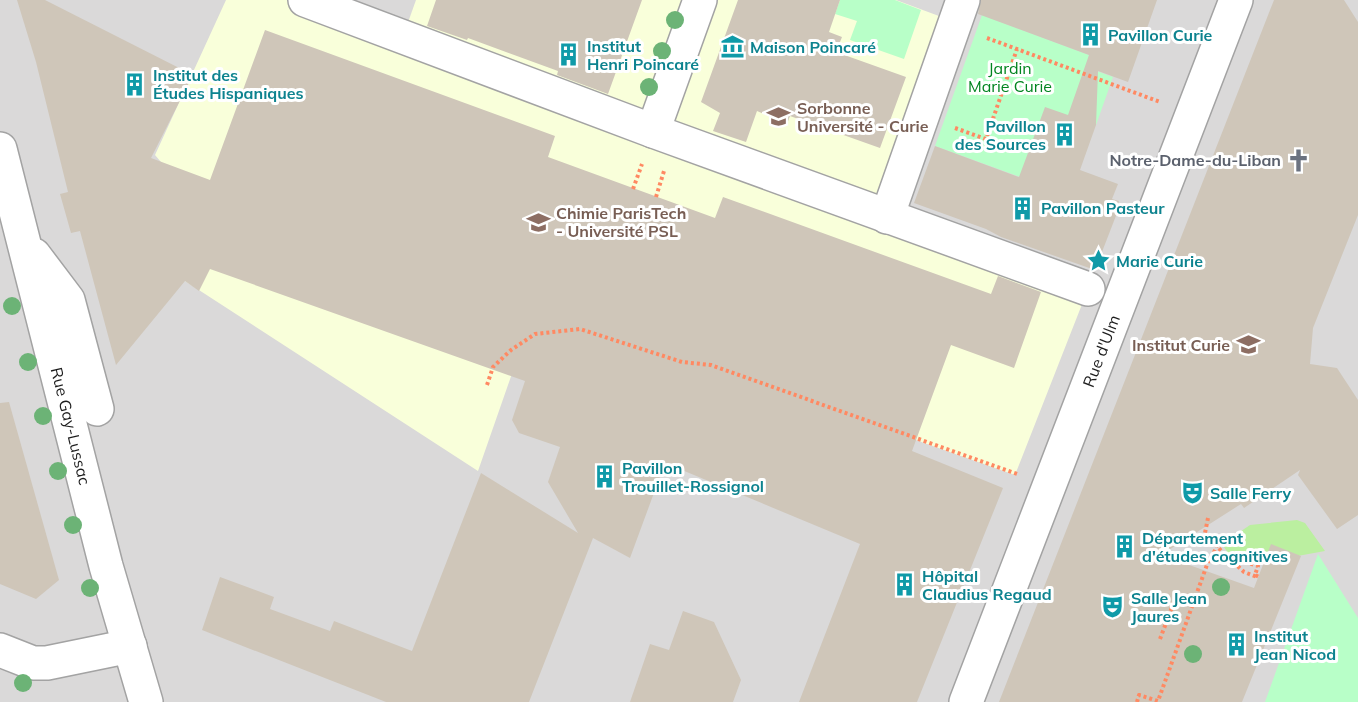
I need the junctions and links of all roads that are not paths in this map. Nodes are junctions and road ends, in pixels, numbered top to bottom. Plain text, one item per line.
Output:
1 (305, 0) edge
2 (700, 0) edge
3 (1236, 0) edge
4 (959, 13) edge
5 (653, 131) junction
6 (0, 149) edge
7 (887, 217) junction
8 (24, 242) junction
9 (1088, 289) dead end
10 (97, 409) dead end
11 (130, 646) junction
12 (0, 650) edge
13 (146, 702) edge
14 (966, 702) edge

1 - 5 street
2 - 5 street
3 - 14 street, Rue d'Ulm
4 - 7 street
5 - 7 street
6 - 8 street, Rue Gay-Lussac
7 - 9 street
8 - 10 street
8 - 11 street, Rue Gay-Lussac
11 - 12 street
11 - 13 street, Rue Gay-Lussac

